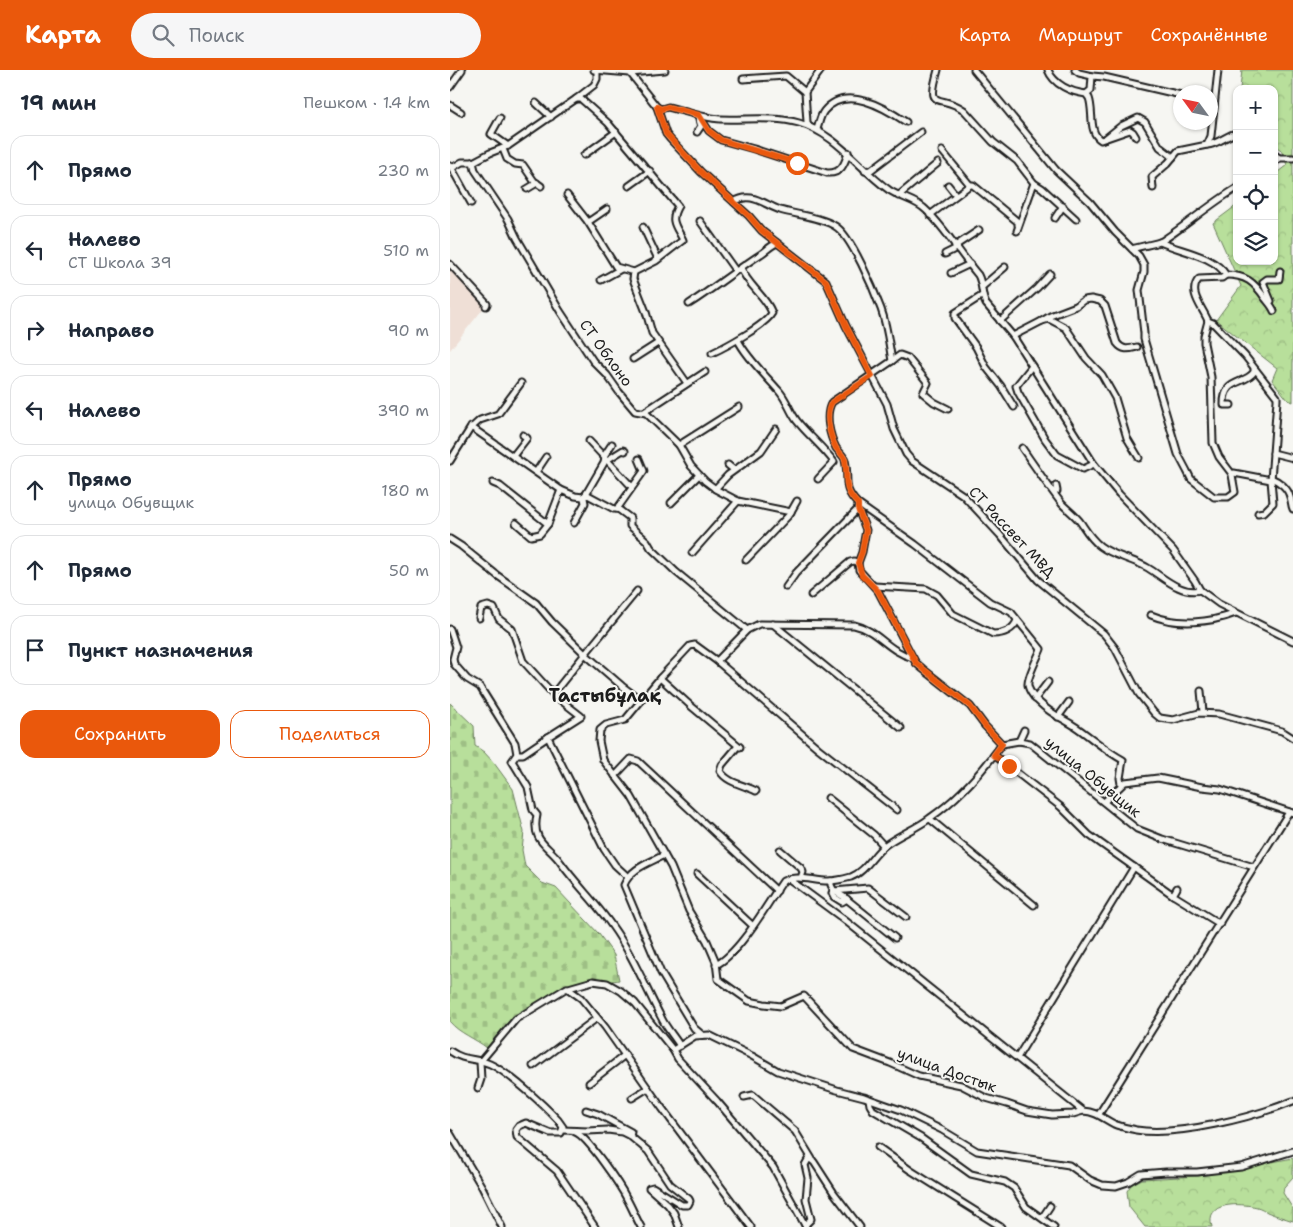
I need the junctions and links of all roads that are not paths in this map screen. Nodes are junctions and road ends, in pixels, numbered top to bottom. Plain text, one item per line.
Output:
1 (462, 70) edge
2 (595, 70) edge
3 (665, 70) edge
4 (822, 70) edge
5 (938, 70) edge
6 (974, 70) edge
7 (1048, 70) edge
8 (1076, 70) edge
9 (1218, 70) edge
10 (630, 74) junction
11 (1092, 76) junction
12 (743, 79) dead end
13 (1215, 85) edge
14 (450, 87) edge
15 (805, 92) junction
16 (1173, 93) edge
17 (1086, 94) junction
18 (576, 99) junction
19 (536, 103) dead end
20 (450, 105) edge
21 (657, 107) junction
22 (461, 112) dead end
23 (697, 114) junction
24 (551, 117) junction
25 (500, 118) dead end
26 (906, 122) dead end
27 (809, 126) junction
28 (817, 129) junction
29 (1209, 130) edge
30 (616, 132) junction
31 (697, 132) dead end
32 (921, 132) dead end
33 (1233, 134) edge
34 (1136, 137) dead end
35 (1106, 138) junction
36 (1208, 142) junction
37 (506, 148) junction
38 (848, 152) junction
39 (942, 152) dead end
40 (584, 155) dead end
41 (1173, 157) junction
42 (1279, 158) edge
43 (1293, 158) edge
44 (473, 162) junction
45 (938, 163) dead end
46 (452, 168) edge
47 (865, 171) junction
48 (650, 172) junction
49 (1034, 183) junction
50 (948, 185) dead end
51 (970, 185) junction
52 (629, 186) dead end
53 (1153, 188) dead end
54 (527, 189) dead end
55 (1233, 191) edge
56 (567, 195) dead end
57 (956, 195) junction
58 (898, 196) junction
59 (734, 202) junction
60 (471, 203) dead end
61 (1063, 206) junction
62 (607, 209) dead end
63 (930, 215) junction
64 (1055, 218) dead end
65 (1076, 218) dead end
66 (700, 221) dead end
67 (588, 222) junction
68 (644, 227) dead end
69 (979, 230) dead end
70 (1160, 242) junction
71 (777, 244) junction
72 (956, 247) junction
73 (1132, 249) junction
74 (945, 254) dead end
75 (658, 259) junction
76 (450, 264) edge
77 (970, 264) junction
78 (1005, 267) dead end
79 (742, 268) junction
80 (621, 269) junction
81 (735, 270) junction
82 (1280, 271) dead end
83 (634, 272) junction
84 (951, 273) dead end
85 (1050, 274) dead end
86 (1226, 275) junction
87 (601, 280) dead end
88 (983, 286) junction
89 (983, 295) junction
90 (689, 304) dead end
91 (486, 306) dead end
92 (1000, 320) junction
93 (1042, 321) junction
94 (1208, 321) junction
95 (1013, 336) junction
96 (738, 340) junction
97 (658, 343) junction
98 (1137, 347) dead end
99 (712, 353) dead end
100 (633, 359) dead end
101 (892, 361) junction
102 (1032, 366) junction
103 (1253, 368) junction
104 (705, 372) dead end
105 (872, 376) junction
106 (521, 383) dead end
107 (687, 383) junction
108 (1231, 405) dead end
109 (739, 407) dead end
110 (1014, 407) dead end
111 (948, 409) dead end
112 (644, 412) junction
113 (471, 427) junction
114 (776, 429) dead end
115 (527, 436) dead end
116 (589, 441) dead end
117 (612, 444) dead end
118 (679, 445) junction
119 (1022, 448) dead end
120 (625, 451) dead end
121 (1273, 453) junction
122 (513, 456) junction
123 (546, 457) dead end
124 (606, 458) junction
125 (1139, 458) dead end
126 (1293, 458) edge
127 (640, 459) dead end
128 (450, 461) edge
129 (1094, 464) junction
130 (728, 465) dead end
131 (734, 470) junction
132 (536, 472) junction
133 (1232, 474) junction
134 (699, 475) junction
135 (818, 479) dead end
136 (1271, 479) junction
137 (493, 484) dead end
138 (1056, 486) dead end
139 (632, 488) junction
140 (715, 489) junction
141 (561, 490) junction
142 (1054, 492) junction
143 (583, 497) junction
144 (738, 501) junction
145 (797, 501) dead end
146 (671, 504) dead end
147 (858, 506) junction
148 (617, 509) junction
149 (1293, 509) edge
150 (791, 512) junction
151 (580, 513) junction
152 (1258, 513) dead end
153 (516, 523) dead end
154 (574, 523) dead end
155 (548, 524) junction
156 (450, 539) edge
157 (692, 553) dead end
158 (746, 560) dead end
159 (858, 563) junction
160 (873, 586) junction
161 (786, 587) dead end
162 (1200, 590) junction
163 (637, 591) dead end
164 (811, 595) dead end
165 (1236, 613) junction
166 (1151, 615) dead end
167 (478, 618) dead end
168 (1017, 620) junction
169 (773, 624) junction
170 (450, 629) edge
171 (747, 630) junction
172 (1293, 641) edge
173 (586, 654) junction
174 (913, 658) junction
175 (717, 661) junction
176 (660, 678) junction
177 (1048, 682) dead end
178 (1201, 691) dead end
179 (553, 694) junction
180 (1035, 698) junction
181 (641, 700) junction
182 (1068, 702) dead end
183 (1203, 712) junction
184 (1058, 717) junction
185 (900, 728) dead end
186 (1024, 730) dead end
187 (548, 737) junction
188 (1293, 738) edge
189 (1019, 741) junction
190 (1002, 744) junction
191 (517, 754) junction
192 (994, 755) junction
193 (615, 776) junction
194 (1121, 784) junction
195 (756, 791) dead end
196 (828, 798) dead end
197 (1104, 802) junction
198 (897, 810) dead end
199 (1291, 812) edge
200 (930, 819) junction
201 (884, 846) junction
202 (780, 850) dead end
203 (664, 855) junction
204 (1134, 867) junction
205 (1254, 867) junction
206 (697, 874) dead end
207 (628, 877) junction
208 (801, 878) junction
209 (788, 879) junction
210 (831, 881) junction
211 (1177, 888) dead end
212 (777, 891) junction
213 (834, 891) junction
214 (1173, 895) junction
215 (1034, 905) dead end
216 (906, 917) dead end
217 (1220, 924) junction
218 (753, 926) junction
219 (895, 938) dead end
220 (716, 965) junction
221 (567, 988) junction
222 (597, 1018) junction
223 (698, 1035) junction
224 (680, 1046) junction
225 (450, 1050) edge
226 (673, 1050) junction
227 (625, 1055) junction
228 (1017, 1058) junction
229 (480, 1062) junction
230 (533, 1066) dead end
231 (589, 1083) dead end
232 (478, 1088) dead end
233 (648, 1088) junction
234 (744, 1097) dead end
235 (632, 1098) dead end
236 (869, 1099) junction
237 (1293, 1101) edge
238 (586, 1110) dead end
239 (1082, 1111) junction
240 (1099, 1114) junction
241 (565, 1130) junction
242 (450, 1133) edge
243 (584, 1134) junction
244 (630, 1136) junction
245 (878, 1148) dead end
246 (1293, 1151) edge
247 (809, 1160) junction
248 (1050, 1206) dead end
249 (1042, 1218) junction
250 (806, 1226) edge
251 (502, 1227) edge
252 (594, 1227) edge
253 (641, 1227) edge
254 (680, 1227) edge
255 (751, 1227) edge
256 (860, 1227) edge
257 (1001, 1227) edge
258 (1054, 1227) edge

1 - 14 street
2 - 10 street
2 - 18 street
3 - 10 street
4 - 15 street
5 - 49 street
6 - 73 street
7 - 17 street
8 - 11 street
9 - 13 street
10 - 21 street
11 - 16 street
11 - 17 street
12 - 15 street
15 - 27 street
17 - 35 street
18 - 24 street
18 - 30 street
19 - 24 street
20 - 22 street
21 - 23 street
21 - 59 street, СТ Рассвет МВД
23 - 27 street
23 - 31 street
23 - 38 street
24 - 37 street
25 - 37 street
26 - 28 street
27 - 28 street
28 - 38 street
29 - 36 street
30 - 40 street
30 - 48 street
32 - 47 street
33 - 36 street
34 - 35 street
35 - 41 street
36 - 41 street
37 - 44 street
37 - 54 street
38 - 47 street
39 - 51 street
41 - 53 street
42 - 43 street
44 - 46 street
44 - 112 street, СТ Облоно
45 - 58 street
46 - 60 street
47 - 58 street
48 - 52 street
48 - 75 street
49 - 51 street
49 - 61 street
50 - 57 street
51 - 57 street
55 - 70 street
56 - 67 street
57 - 63 street
58 - 63 street
59 - 71 street, СТ Рассвет МВД
59 - 101 street
61 - 64 street
61 - 65 street
62 - 67 street
63 - 72 street
66 - 81 street
67 - 80 street
68 - 75 street
69 - 72 street
70 - 73 street
70 - 86 street
71 - 79 street
71 - 105 street, СТ Рассвет МВД
72 - 74 street
72 - 77 street
73 - 133 street
75 - 83 street
76 - 91 street
77 - 84 street
77 - 88 street
78 - 88 street
79 - 81 street
79 - 96 street
80 - 83 street
80 - 87 street
81 - 90 street
82 - 86 street
83 - 97 street
85 - 92 street
86 - 94 street
88 - 89 street
89 - 92 street
89 - 110 street
92 - 95 street
93 - 95 street
93 - 98 street
93 - 125 street
94 - 103 street
94 - 133 street
95 - 102 street
96 - 99 street
96 - 135 street
97 - 100 street
97 - 107 street
101 - 105 street
101 - 111 street
102 - 129 street
102 - 129 street
103 - 108 street
103 - 121 street
104 - 107 street
105 - 147 street
105 - 183 street, СТ Рассвет МВД
106 - 113 street
107 - 112 street
109 - 118 street
112 - 118 street, СТ Облоно
113 - 122 street
113 - 128 street
114 - 131 street
115 - 122 street
116 - 124 street
117 - 124 street
118 - 134 street, СТ Облоно
119 - 142 street
120 - 124 street
121 - 126 street
121 - 136 street
122 - 132 street
123 - 132 street
124 - 139 street
124 - 143 street
127 - 139 street
129 - 162 street
130 - 131 street
131 - 140 street
132 - 141 street
133 - 136 street
134 - 140 street, СТ Облоно
134 - 146 street
136 - 149 street
136 - 152 street
137 - 155 street
138 - 142 street
139 - 148 street
140 - 144 street, СТ Облоно
141 - 143 street
141 - 155 street
142 - 162 street
143 - 148 street
143 - 151 street
143 - 151 street
144 - 150 street, СТ Облоно
144 - 157 street
145 - 150 street
147 - 159 street
147 - 161 street
147 - 168 street
148 - 171 street
150 - 158 street
151 - 154 street
153 - 155 street
156 - 173 street
159 - 160 street
159 - 164 street
160 - 168 street
160 - 174 street
162 - 165 street
163 - 173 street
165 - 166 street
165 - 172 street
167 - 179 street
168 - 180 street
169 - 171 street
169 - 174 street
169 - 185 street
170 - 191 street
171 - 175 street
173 - 179 street
173 - 181 street
174 - 190 street
175 - 176 street
175 - 198 street
176 - 181 street
176 - 195 street
177 - 180 street
178 - 183 street
179 - 187 street
180 - 184 street
181 - 193 street, улица Достык
182 - 184 street
183 - 188 street
184 - 194 street
186 - 189 street
187 - 191 street
187 - 207 street
189 - 190 street
189 - 197 street, улица Обувщик
190 - 192 street
191 - 224 street
192 - 200 street
192 - 204 street
193 - 203 street, улица Достык
193 - 212 street
194 - 197 street
194 - 199 street
196 - 201 street
197 - 205 street, улица Обувщик
199 - 205 street
200 - 201 street
200 - 215 street
201 - 210 street
202 - 208 street
203 - 207 street
203 - 220 street, улица Достык
204 - 214 street
204 - 228 street
205 - 217 street
206 - 218 street
207 - 223 street
208 - 209 street
208 - 210 street
209 - 212 street
209 - 228 street
210 - 213 street
211 - 214 street
212 - 218 street
213 - 216 street
213 - 219 street
214 - 217 street
217 - 240 street
218 - 220 street
220 - 239 street, улица Достык
221 - 222 street
221 - 226 street
221 - 229 street
222 - 227 street
222 - 230 street
223 - 224 street
223 - 236 street
224 - 226 street
225 - 229 street
226 - 250 street
227 - 231 street
227 - 233 street
228 - 239 street
229 - 232 street
229 - 241 street
233 - 235 street
233 - 255 street
234 - 247 street
236 - 246 street
236 - 249 street
237 - 240 street
238 - 244 street
239 - 240 street
241 - 243 street
241 - 252 street
242 - 251 street
243 - 244 street
243 - 253 street
244 - 254 street
245 - 257 street
247 - 250 street
247 - 256 street
248 - 249 street
249 - 258 street

